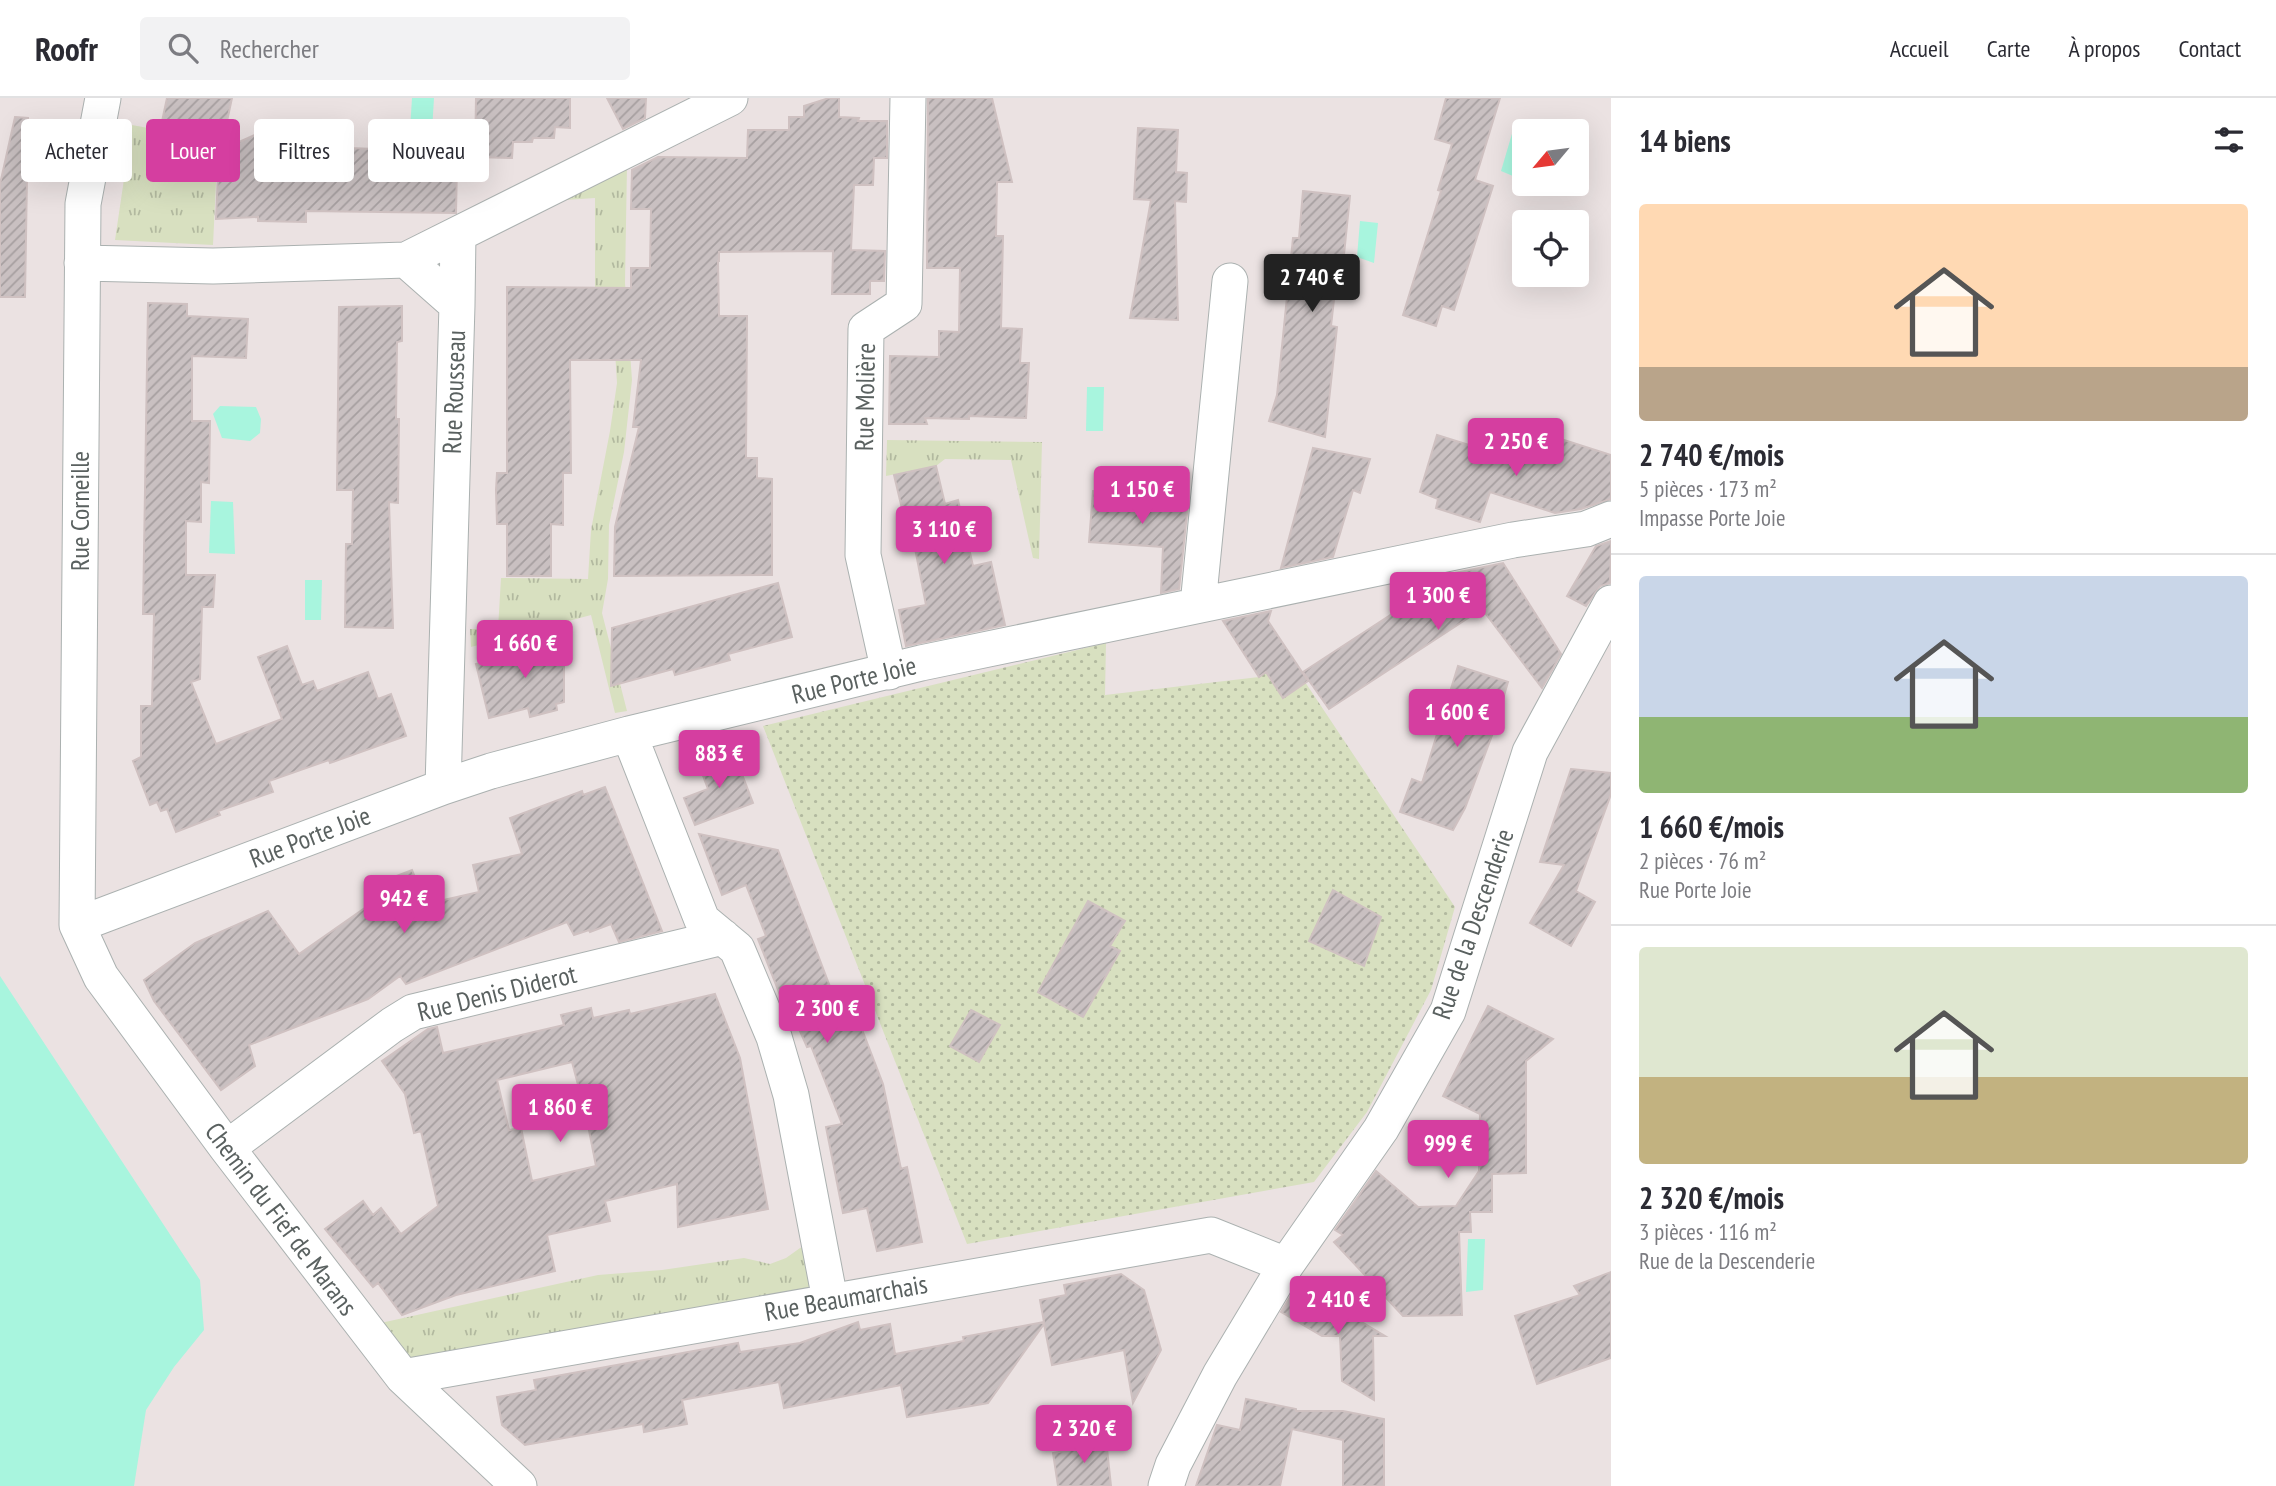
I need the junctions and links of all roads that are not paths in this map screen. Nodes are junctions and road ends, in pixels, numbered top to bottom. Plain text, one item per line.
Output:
1 (103, 98) edge
2 (730, 98) edge
3 (908, 98) edge
4 (458, 234) junction
5 (406, 260) junction
6 (82, 262) junction
7 (1230, 281) dead end
8 (457, 305) junction
9 (1611, 519) edge
10 (1611, 603) edge
11 (1198, 605) junction
12 (889, 672) junction
13 (629, 734) junction
14 (443, 787) junction
15 (77, 925) junction
16 (723, 937) junction
17 (227, 1148) junction
18 (1286, 1265) junction
19 (830, 1300) junction
20 (403, 1377) junction
21 (519, 1486) edge
22 (1166, 1486) edge

1 - 6 street, Rue Corneille
2 - 4 street
3 - 12 street, Rue Molière
4 - 5 street
4 - 8 street
5 - 6 street
5 - 8 street, Rue Rousseau
6 - 15 street, Rue Corneille
7 - 11 street
8 - 14 street, Rue Rousseau
9 - 11 street, Rue Porte Joie
10 - 18 street, Rue de la Descenderie
11 - 12 street, Rue Porte Joie
12 - 13 street, Rue Porte Joie
13 - 14 street, Rue Porte Joie
13 - 16 street
14 - 15 street, Rue Porte Joie
15 - 17 street, Chemin du Fief de Marans
16 - 17 street, Rue Denis Diderot
16 - 19 street
17 - 20 street, Chemin du Fief de Marans
18 - 19 street, Rue Beaumarchais
18 - 22 street, Rue de la Descenderie
19 - 20 street, Rue Beaumarchais
20 - 21 street, Chemin du Fief de Marans

